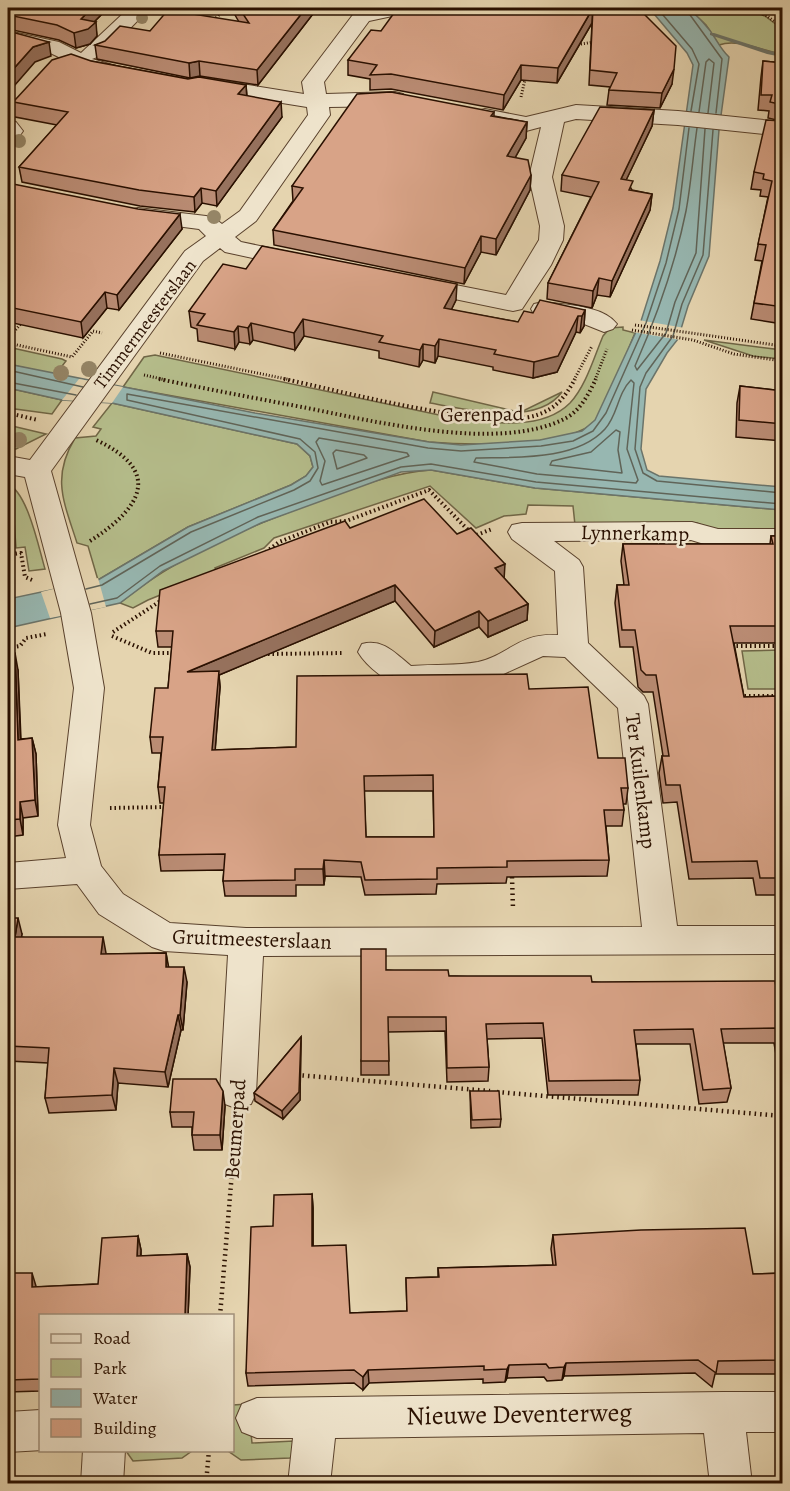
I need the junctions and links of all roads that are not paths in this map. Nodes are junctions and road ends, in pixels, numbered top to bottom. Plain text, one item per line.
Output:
1 (140, 8) edge
2 (404, 8) edge
3 (8, 37) edge
4 (78, 58) junction
5 (45, 68) edge
6 (125, 74) edge
7 (179, 84) edge
8 (315, 102) junction
9 (411, 102) edge
10 (463, 112) edge
11 (553, 118) junction
12 (8, 127) edge
13 (783, 129) edge
14 (8, 136) edge
15 (118, 211) edge
16 (222, 237) junction
17 (325, 266) edge
18 (394, 280) edge
19 (513, 304) junction
20 (615, 330) road end
21 (8, 465) edge
22 (37, 470) junction
23 (783, 538) edge
24 (573, 647) junction
25 (373, 652) road end
26 (86, 870) junction
27 (8, 876) edge
28 (661, 940) junction
29 (783, 940) edge
30 (246, 942) junction
31 (239, 1082) road end
32 (723, 1412) junction
33 (775, 1412) dead end
34 (257, 1418) dead end
35 (316, 1418) junction
36 (39, 1431) edge
37 (8, 1432) edge
38 (104, 1452) edge
39 (102, 1484) edge
40 (309, 1484) edge
41 (731, 1484) edge

1 - 4 street
2 - 8 street, Timmermeesterslaan
3 - 4 street
4 - 5 street
4 - 6 street
7 - 8 street
8 - 9 street
8 - 16 street, Timmermeesterslaan
10 - 11 street
11 - 13 street
11 - 19 street
12 - 14 street
15 - 16 street
16 - 17 street
16 - 22 street, Timmermeesterslaan
18 - 19 street
19 - 20 street
21 - 22 street
22 - 26 street, Gruitmeesterslaan
23 - 24 street, Lynnerkamp
24 - 25 street
24 - 28 street, Ter Kuilenkamp
26 - 27 street
26 - 30 street, Gruitmeesterslaan
28 - 29 street, Gruitmeesterslaan
28 - 30 street, Gruitmeesterslaan
30 - 31 street, Beumerpad
32 - 33 street, Nieuwe Deventerweg
32 - 35 street, Nieuwe Deventerweg
32 - 41 street
34 - 35 street, Nieuwe Deventerweg
35 - 40 street
36 - 37 street
38 - 39 street

